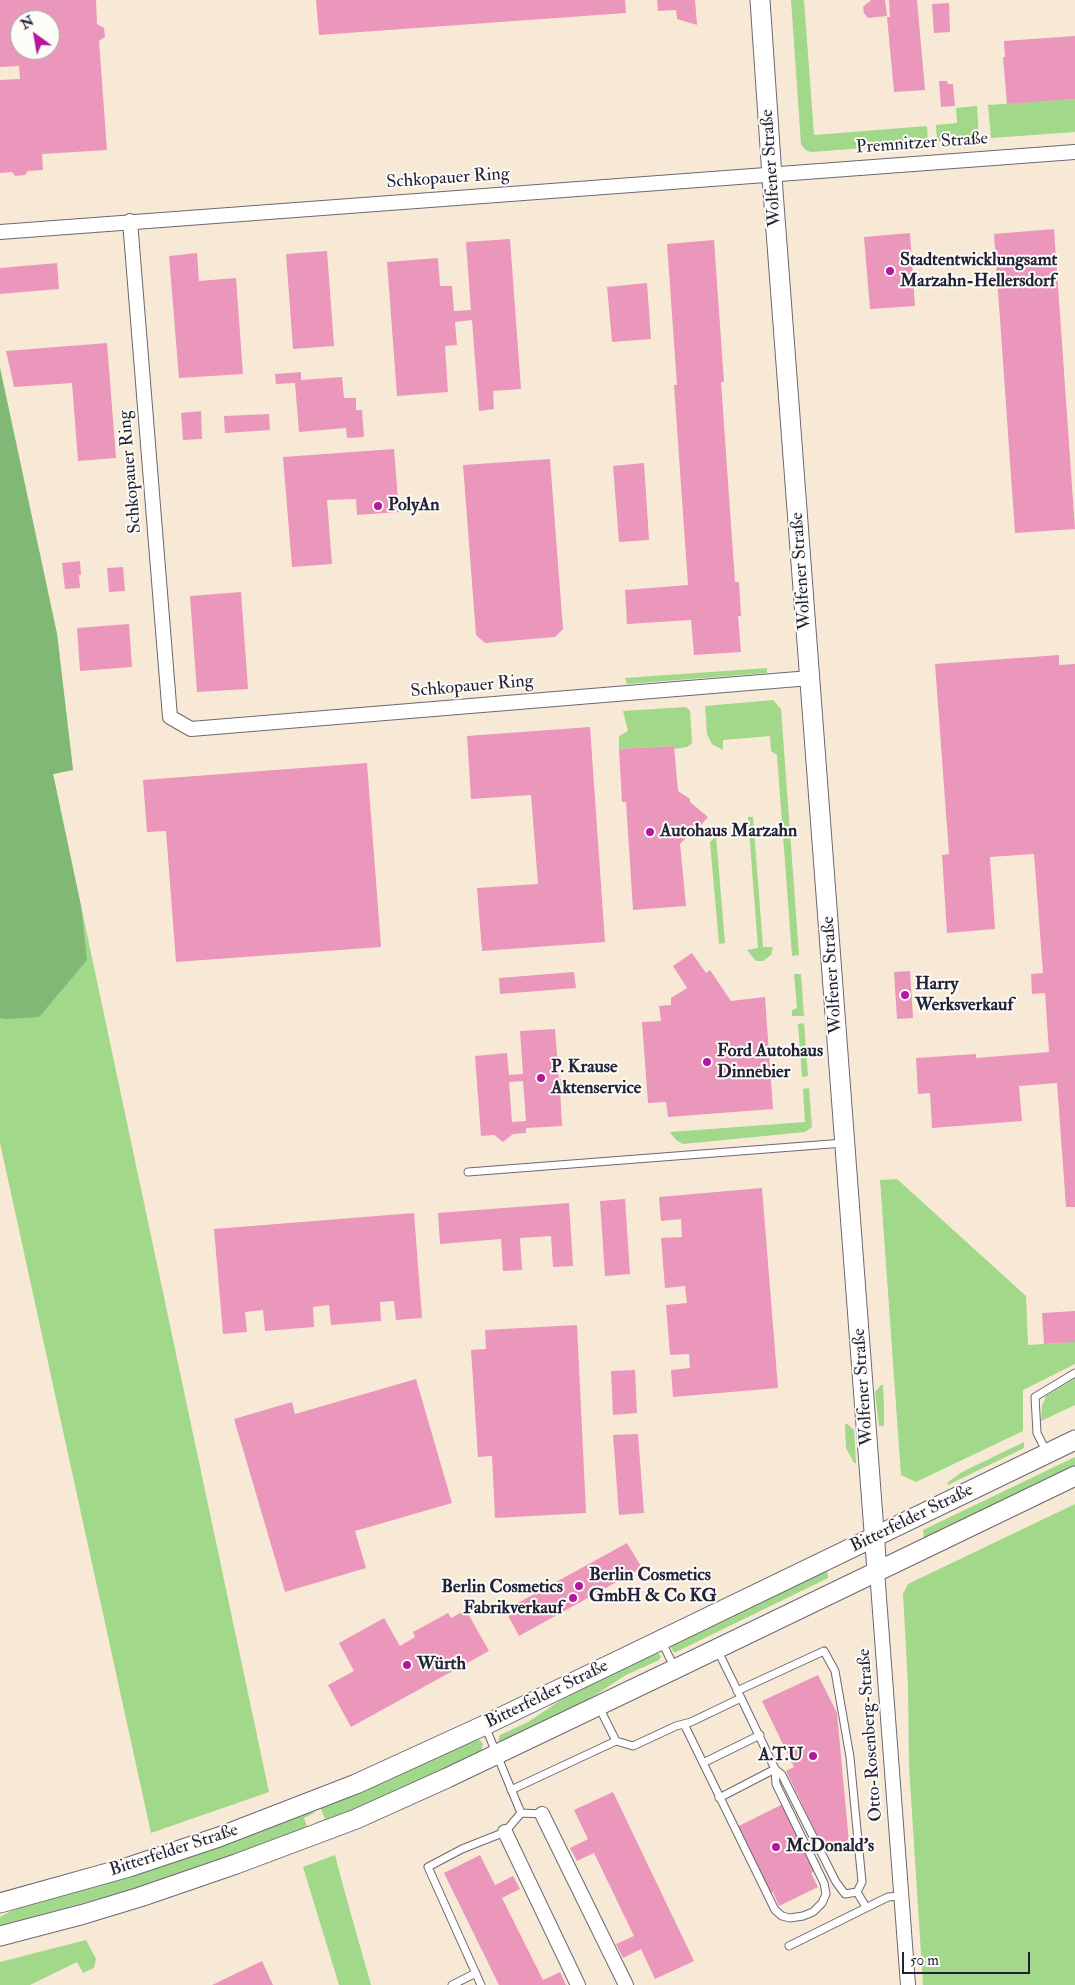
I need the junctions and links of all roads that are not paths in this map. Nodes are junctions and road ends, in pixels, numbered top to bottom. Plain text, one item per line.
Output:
1 (760, 0) edge
2 (1075, 152) edge
3 (772, 175) junction
4 (130, 221) junction
5 (0, 232) edge
6 (810, 678) junction
7 (845, 1143) junction
8 (468, 1172) dead end
9 (1075, 1373) edge
10 (1075, 1440) edge
11 (1047, 1453) junction
12 (1075, 1476) edge
13 (874, 1536) junction
14 (877, 1571) junction
15 (661, 1640) junction
16 (717, 1649) junction
17 (675, 1669) junction
18 (739, 1695) junction
19 (598, 1706) junction
20 (684, 1724) junction
21 (484, 1725) junction
22 (760, 1735) junction
23 (616, 1742) junction
24 (496, 1754) junction
25 (703, 1763) junction
26 (774, 1769) junction
27 (511, 1790) junction
28 (719, 1798) junction
29 (521, 1813) junction
30 (542, 1814) joint
31 (504, 1832) junction
32 (857, 1892) junction
33 (901, 1896) junction
34 (0, 1903) edge
35 (866, 1907) junction
36 (0, 1936) edge
37 (789, 1946) dead end
38 (476, 1973) junction
39 (452, 1985) edge
40 (481, 1985) edge
41 (578, 1985) edge
42 (626, 1985) edge
43 (908, 1985) edge

1 - 3 main road, Wolfener Straße
2 - 3 street, Premnitzer Straße
3 - 4 street, Schkopauer Ring
3 - 6 main road, Wolfener Straße
4 - 5 street
4 - 6 street, Schkopauer Ring
6 - 7 main road, Wolfener Straße
7 - 8 lane
7 - 13 main road, Wolfener Straße
9 - 11 lane
10 - 11 main road, Bitterfelder Straße
11 - 13 main road, Bitterfelder Straße
12 - 14 main road, Bitterfelder Straße
13 - 14 main road, Wolfener Straße
13 - 15 main road, Bitterfelder Straße
14 - 16 main road, Bitterfelder Straße
14 - 33 street, Otto-Rosenberg-Straße
15 - 17 lane
15 - 21 main road, Bitterfelder Straße
16 - 17 main road, Bitterfelder Straße
16 - 18 lane
17 - 19 main road, Bitterfelder Straße
18 - 20 lane
18 - 22 lane
18 - 32 lane
19 - 23 lane
19 - 24 main road, Bitterfelder Straße
20 - 23 lane
20 - 25 lane
21 - 24 lane
21 - 34 main road, Bitterfelder Straße
22 - 25 lane
22 - 26 lane
23 - 27 lane
24 - 27 lane
24 - 36 main road, Bitterfelder Straße
25 - 28 lane
26 - 28 lane
26 - 28 lane
26 - 32 lane
27 - 29 lane
29 - 30 lane
29 - 31 lane
30 - 42 street
31 - 38 lane
31 - 41 street
32 - 35 lane
33 - 35 lane
33 - 43 street, Otto-Rosenberg-Straße
35 - 37 lane
38 - 39 lane
38 - 40 lane

